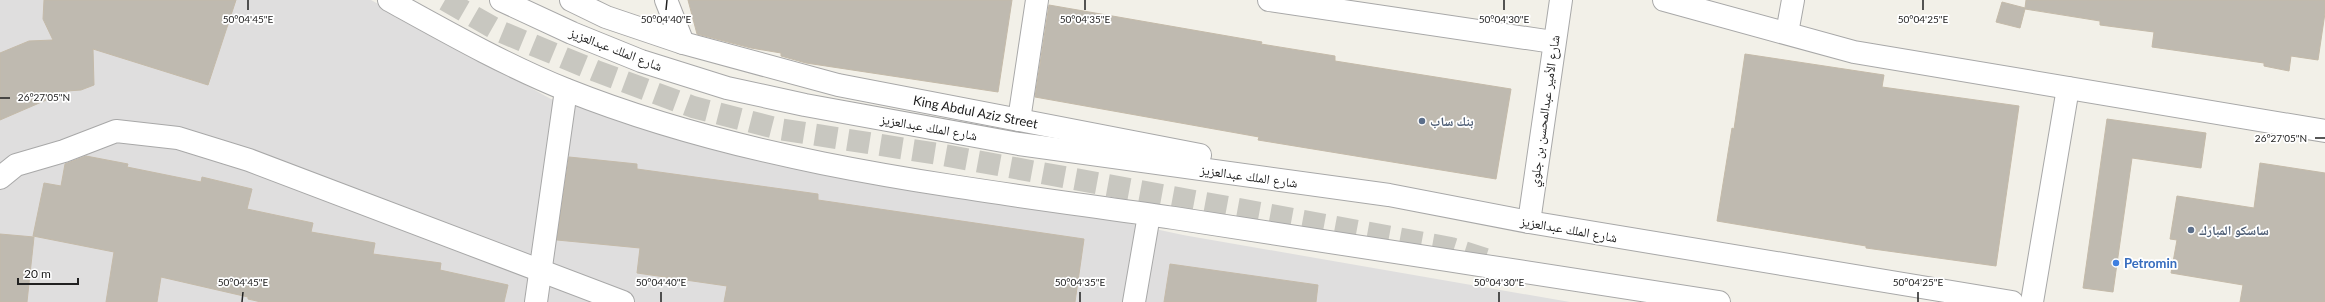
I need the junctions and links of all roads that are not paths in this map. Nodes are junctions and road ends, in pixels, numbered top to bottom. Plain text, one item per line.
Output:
1 (389, 0) edge
2 (501, 0) edge
3 (571, 0) edge
4 (666, 0) edge
5 (1038, 0) edge
6 (1269, 0) edge
7 (1561, 0) edge
8 (1664, 0) edge
9 (1793, 0) edge
10 (1327, 5) edge
11 (1787, 33) junction
12 (1553, 42) junction
13 (683, 43) junction
14 (2068, 88) junction
15 (566, 90) junction
16 (1019, 120) junction
17 (2325, 131) edge
18 (0, 178) edge
19 (1389, 195) junction
20 (1149, 214) junction
21 (1529, 222) junction
22 (541, 272) junction
23 (536, 302) edge
24 (622, 302) edge
25 (1134, 302) edge
26 (1719, 302) edge
27 (2012, 302) edge
28 (2032, 302) edge

1 - 15 street
2 - 19 street, شارع الملك عبدالعزيز
3 - 13 street, King Abdul Aziz Street
4 - 13 street
5 - 16 street
6 - 10 street
7 - 12 street, شارع الأمير عبدالمحسن بن جلوي
8 - 11 street
9 - 11 street
10 - 12 street
11 - 14 street
12 - 21 street, شارع الأمير عبدالمحسن بن جلوي
13 - 16 street, King Abdul Aziz Street
14 - 17 street
14 - 28 street
15 - 20 street
15 - 22 street
16 - 19 street, King Abdul Aziz Street
18 - 22 street
19 - 21 street, شارع الملك عبدالعزيز
20 - 25 street
20 - 26 street
21 - 27 street, شارع الملك عبدالعزيز
22 - 23 street
22 - 24 street

